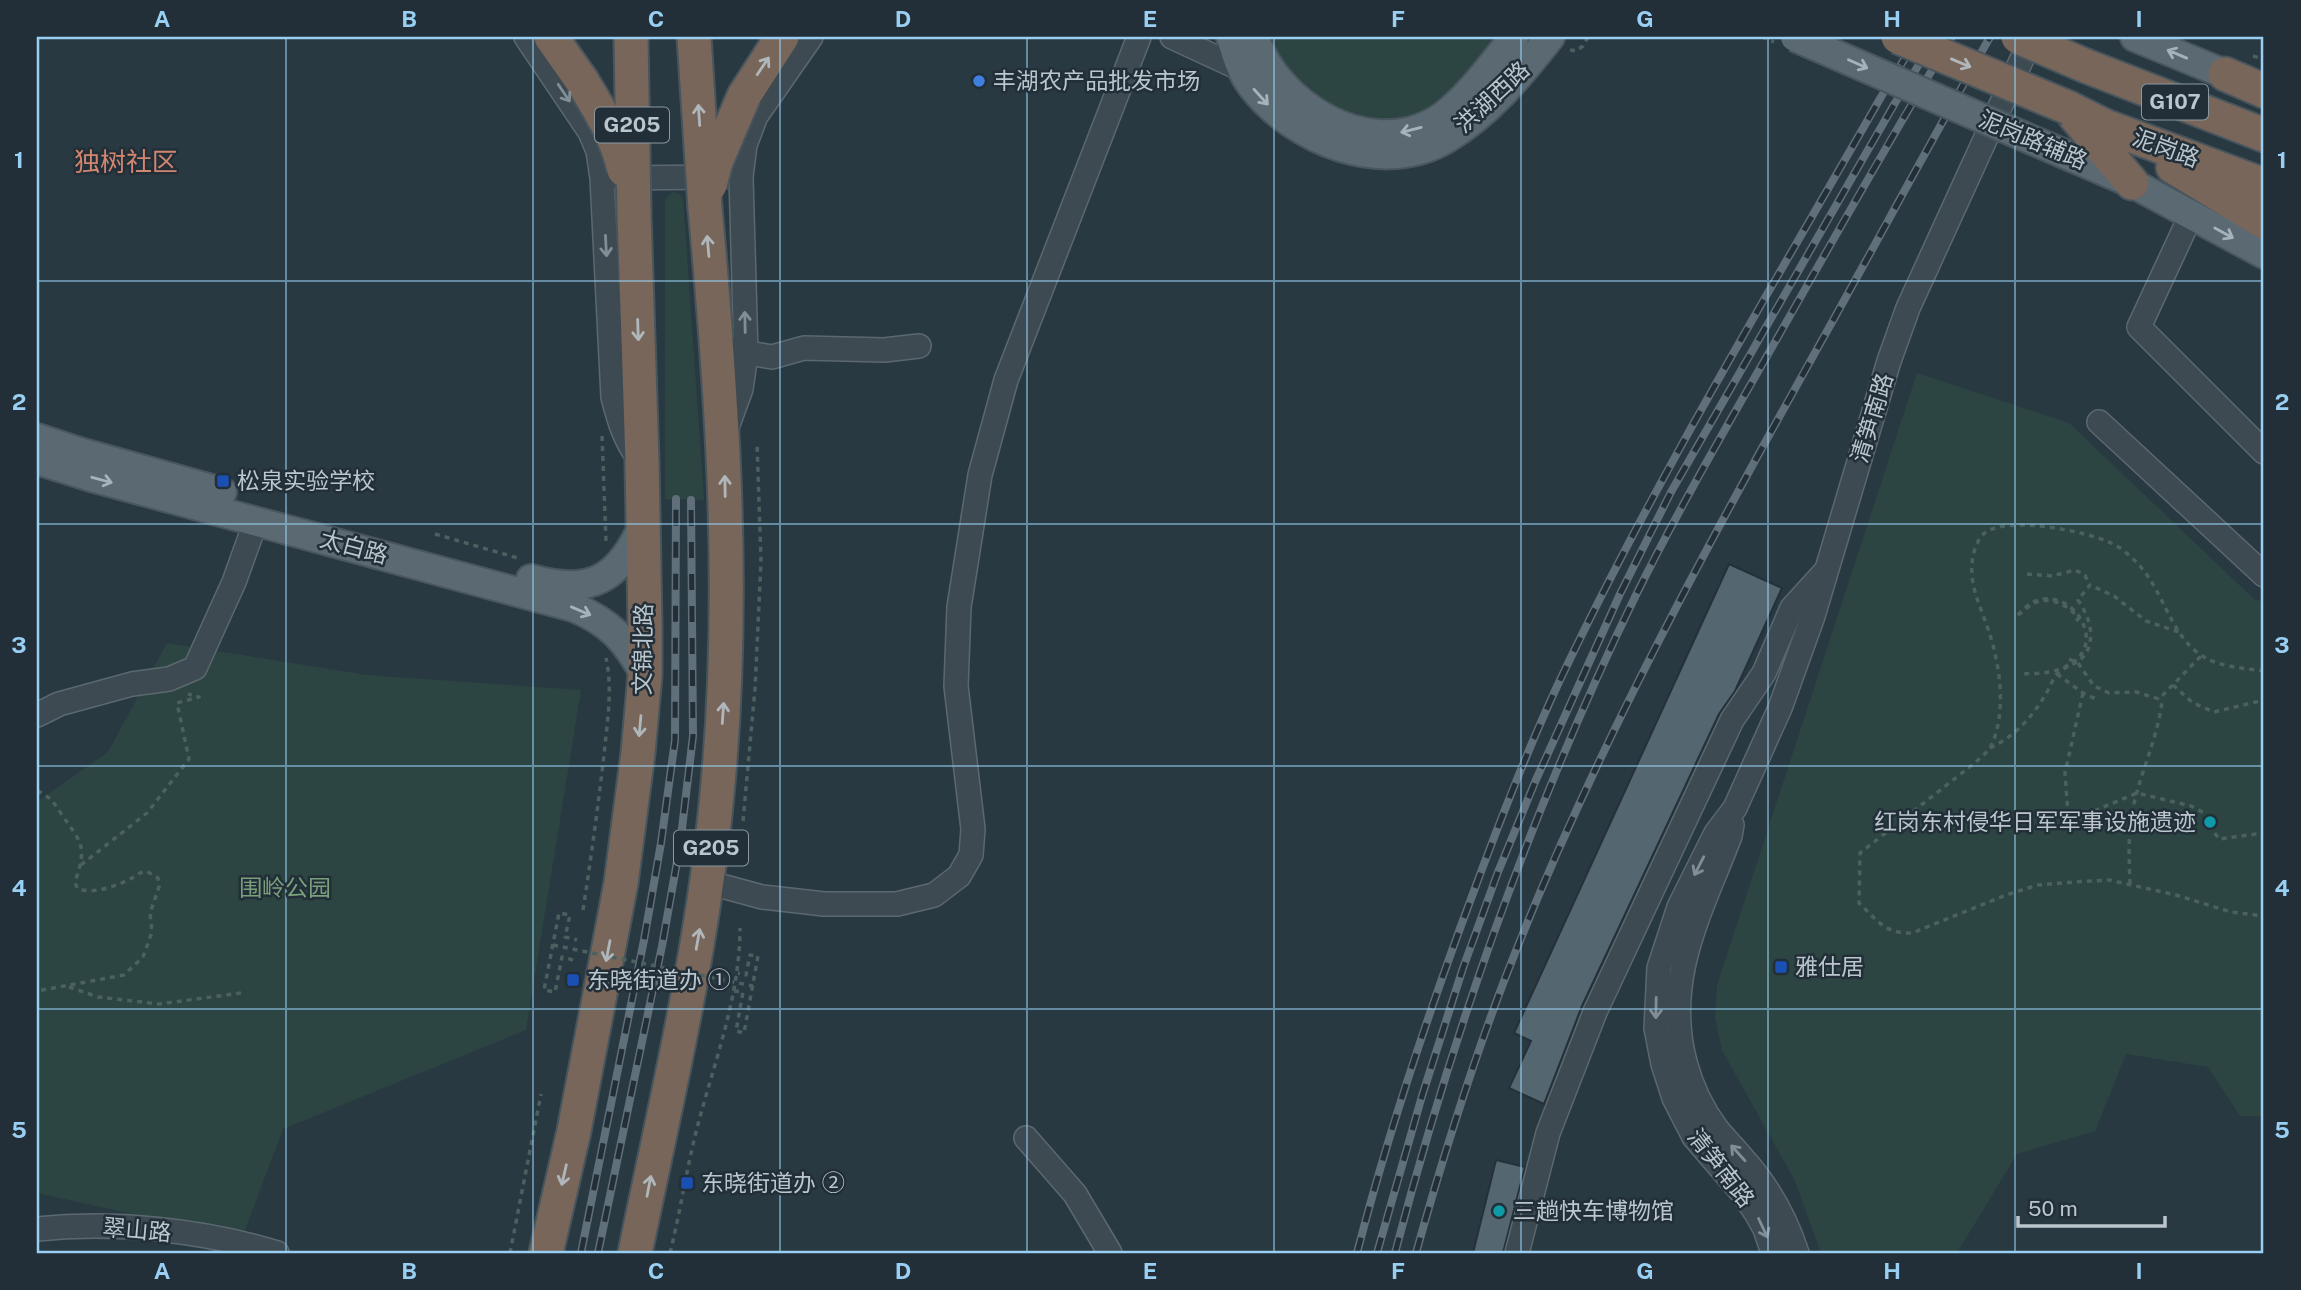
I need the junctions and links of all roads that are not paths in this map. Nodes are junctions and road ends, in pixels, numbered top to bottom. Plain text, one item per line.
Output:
1 (526, 37) edge
2 (551, 37) edge
3 (631, 37) edge
4 (694, 37) edge
5 (782, 37) edge
6 (811, 37) edge
7 (1139, 37) edge
8 (1172, 37) edge
9 (1231, 37) edge
10 (1254, 37) edge
11 (1514, 37) edge
12 (1795, 37) edge
13 (1898, 37) edge
14 (2018, 37) edge
15 (2032, 37) edge
16 (2135, 37) edge
17 (1559, 43) edge
18 (1241, 69) junction
19 (2225, 74) junction
20 (2264, 85) edge
21 (2264, 91) edge
22 (2069, 108) junction
23 (2105, 126) junction
24 (2264, 135) edge
25 (741, 177) junction
26 (602, 178) junction
27 (2132, 183) junction
28 (2264, 185) edge
29 (705, 208) junction
30 (634, 213) junction
31 (2192, 215) junction
32 (2264, 222) edge
33 (2264, 254) edge
34 (919, 346) dead end
35 (732, 351) junction
36 (2099, 422) dead end
37 (37, 438) edge
38 (2264, 452) edge
39 (37, 460) edge
40 (642, 462) junction
41 (256, 521) junction
42 (644, 523) junction
43 (1827, 569) junction
44 (2264, 575) edge
45 (645, 675) junction
46 (37, 715) edge
47 (1735, 808) junction
48 (707, 882) junction
49 (1026, 1138) dead end
50 (37, 1229) edge
51 (221, 1247) edge
52 (277, 1253) edge
53 (546, 1253) edge
54 (635, 1253) edge
55 (1110, 1253) edge
56 (1517, 1253) edge
57 (1773, 1253) edge
58 (1797, 1253) edge

1 -> 26 street
2 - 30 highway, bridge
3 - 30 highway, 文锦北路 / G205, bridge
29 -> 4 highway, G205, bridge
29 -> 5 highway, bridge
6 - 25 street
7 - 48 street
8 - 18 street
9 - 18 main road, 洪湖西路
11 -> 10 main road, 洪湖西路
12 -> 27 main road, 泥岗路辅路, bridge
13 -> 22 highway, G107, bridge
14 - 24 highway, 泥岗路 / G107, bridge
15 - 43 street, 清笋南路
19 -> 16 main road
18 -> 17 main road, 洪湖西路
19 - 20 main road
19 - 21 highway
22 - 23 highway, 泥岗路 / G107
22 - 27 highway
23 - 28 highway, 泥岗路 / G107
23 - 32 highway
25 - 26 street
35 -> 25 street
26 -> 40 street
27 - 31 main road, 泥岗路辅路
35 -> 29 highway, G205
30 -> 40 highway, 文锦北路 / G205
31 -> 33 main road, 泥岗路辅路
31 - 38 street
34 - 35 street
48 -> 35 highway, G205
36 - 44 street
37 - 42 main road, 太白路
39 -> 41 main road, 太白路
40 - 42 highway, 文锦北路 / G205
41 -> 45 main road, 太白路
41 - 46 street
42 - 45 highway, 文锦北路 / G205
43 - 47 street, 清笋南路
43 - 56 street
45 -> 53 highway, 文锦北路 / G205
47 -> 57 street, 清笋南路
58 -> 47 street, 清笋南路
54 -> 48 highway, G205
49 - 55 street
50 - 51 street, 翠山路
51 - 52 street, 翠山路

